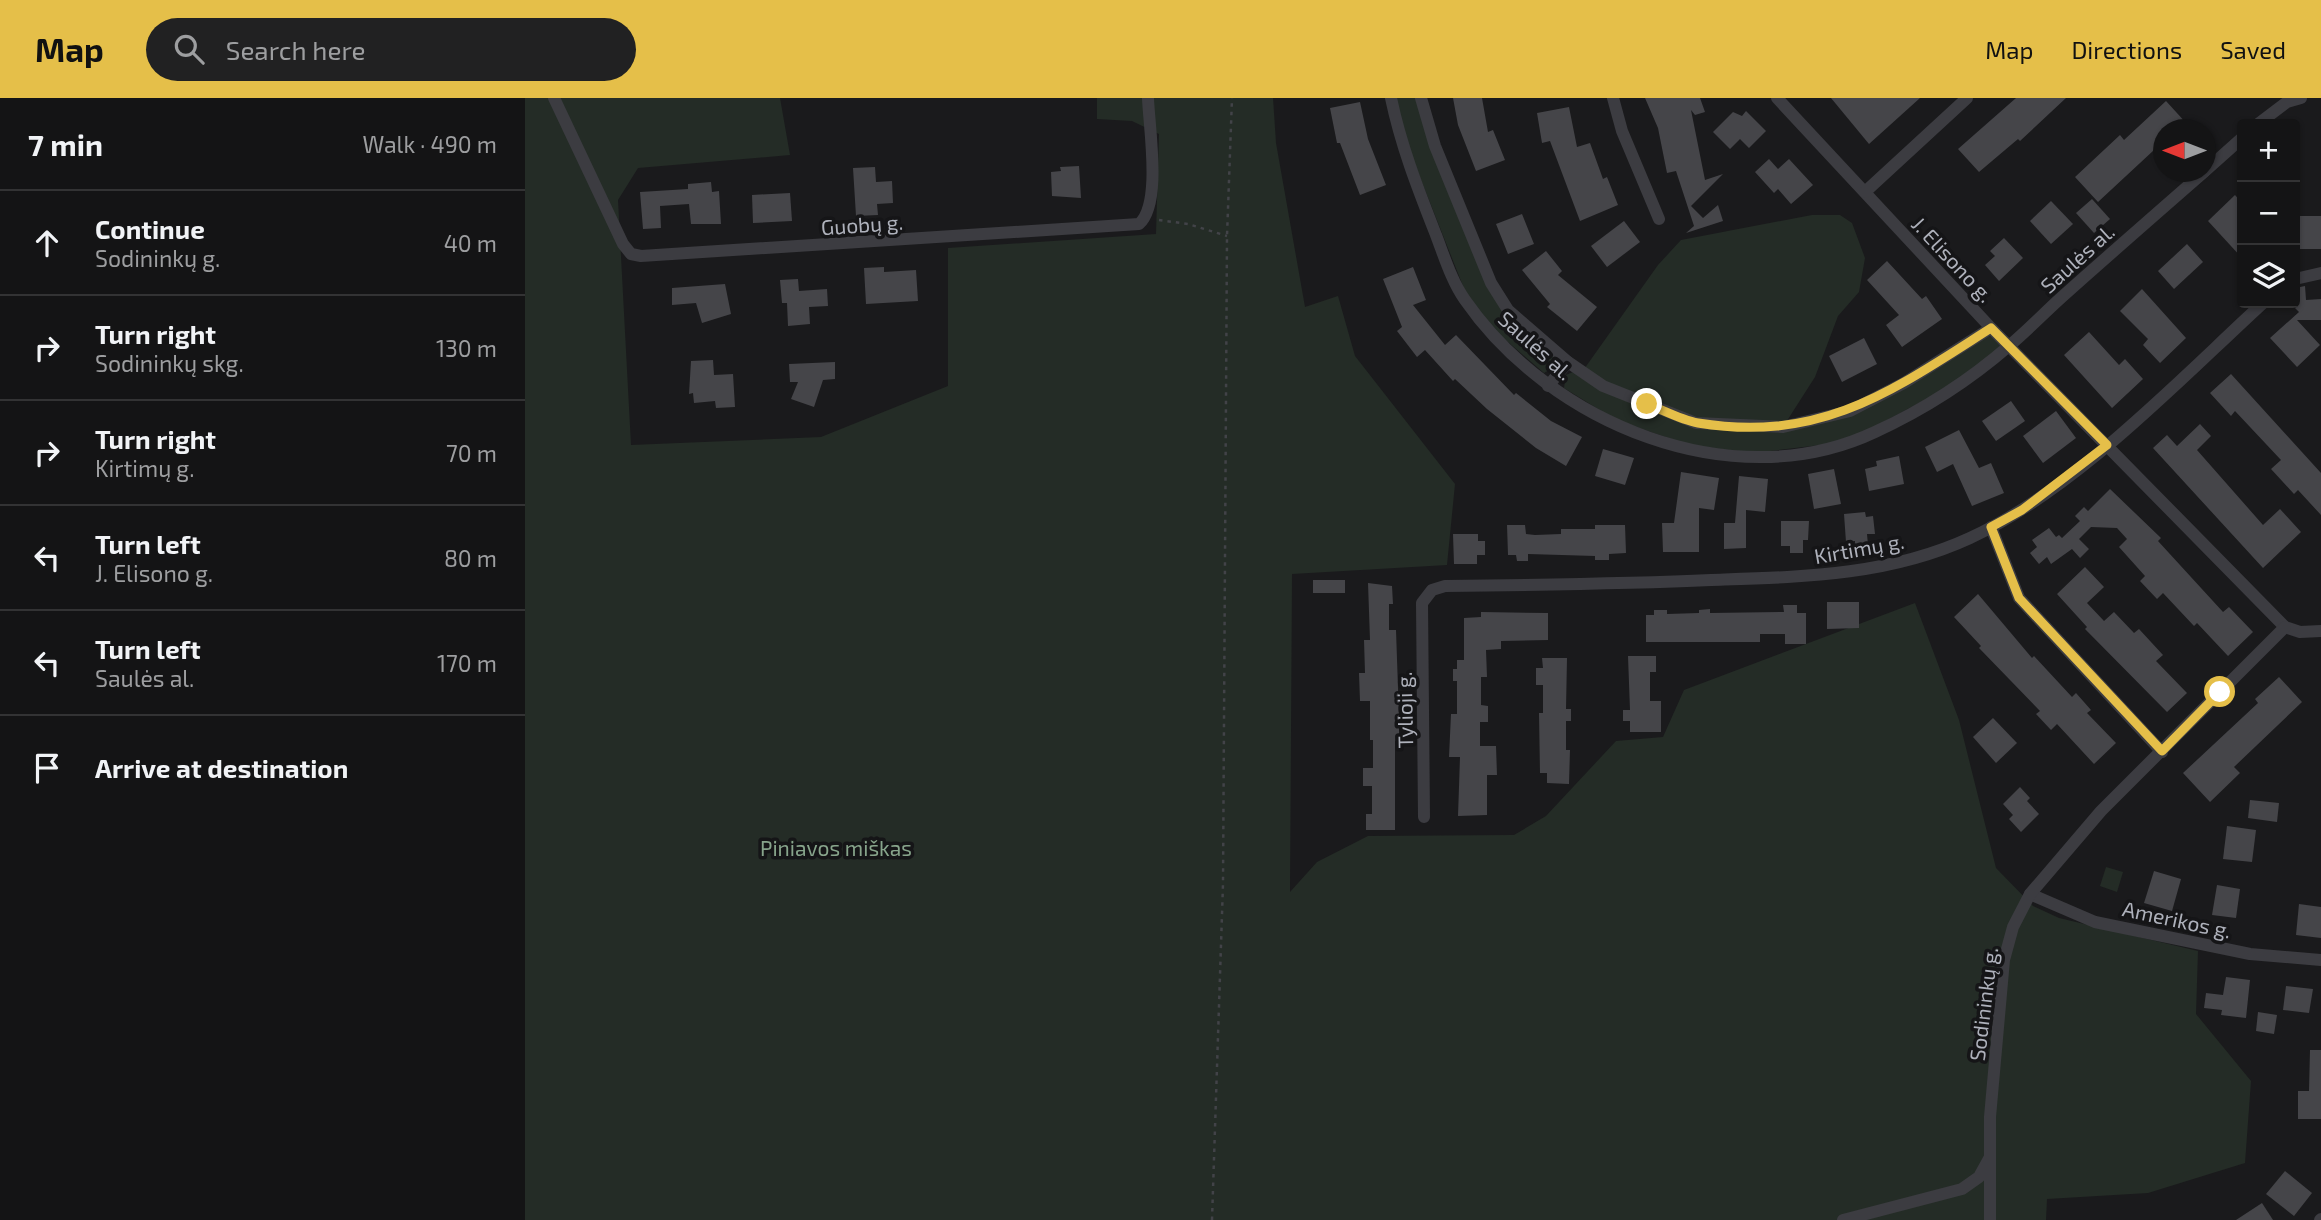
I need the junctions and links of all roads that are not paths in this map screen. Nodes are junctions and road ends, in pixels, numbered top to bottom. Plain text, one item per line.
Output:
1 (554, 98) edge
2 (1148, 98) edge
3 (1391, 98) edge
4 (1421, 98) edge
5 (1613, 98) edge
6 (1777, 98) edge
7 (1967, 98) edge
8 (2301, 98) edge
9 (2265, 119) edge
10 (2237, 142) edge
11 (2216, 161) edge
12 (2193, 182) edge
13 (1865, 192) junction
14 (1659, 219) dead end
15 (2321, 273) edge
16 (2300, 278) edge
17 (2258, 308) edge
18 (1991, 328) junction
19 (2009, 346) junction
20 (1568, 362) junction
21 (1548, 386) junction
22 (2107, 445) junction
23 (1991, 527) junction
24 (1422, 603) joint
25 (2285, 627) junction
26 (2321, 631) edge
27 (2162, 751) junction
28 (1425, 817) dead end
29 (2030, 894) junction
30 (2321, 960) edge
31 (1990, 1157) junction
32 (1843, 1220) edge
33 (1990, 1220) edge

1 - 2 street, Guobų g.
3 - 21 street, Saulės al.
4 - 20 street, Saulės al.
5 - 14 street
6 - 13 street, J. Elisono g.
7 - 13 street
8 - 9 street
10 - 11 street, Saulės al.
12 - 19 street, Saulės al.
13 - 18 street, J. Elisono g.
15 - 16 street
17 - 22 street, Kirtimų g.
18 - 19 street, J. Elisono g.
18 - 20 street, Saulės al.
19 - 21 street, Saulės al.
19 - 22 street, J. Elisono g.
20 - 21 street
22 - 23 street, Kirtimų g.
22 - 25 street, J. Elisono g.
23 - 24 street, Kirtimų g.
23 - 27 street
24 - 28 street, Tylioji g.
25 - 26 street
25 - 27 street, Sodininkų g.
27 - 29 street, Sodininkų g.
29 - 30 street, Amerikos g.
29 - 31 street, Sodininkų g.
31 - 32 street
31 - 33 street, Sodininkų g.

